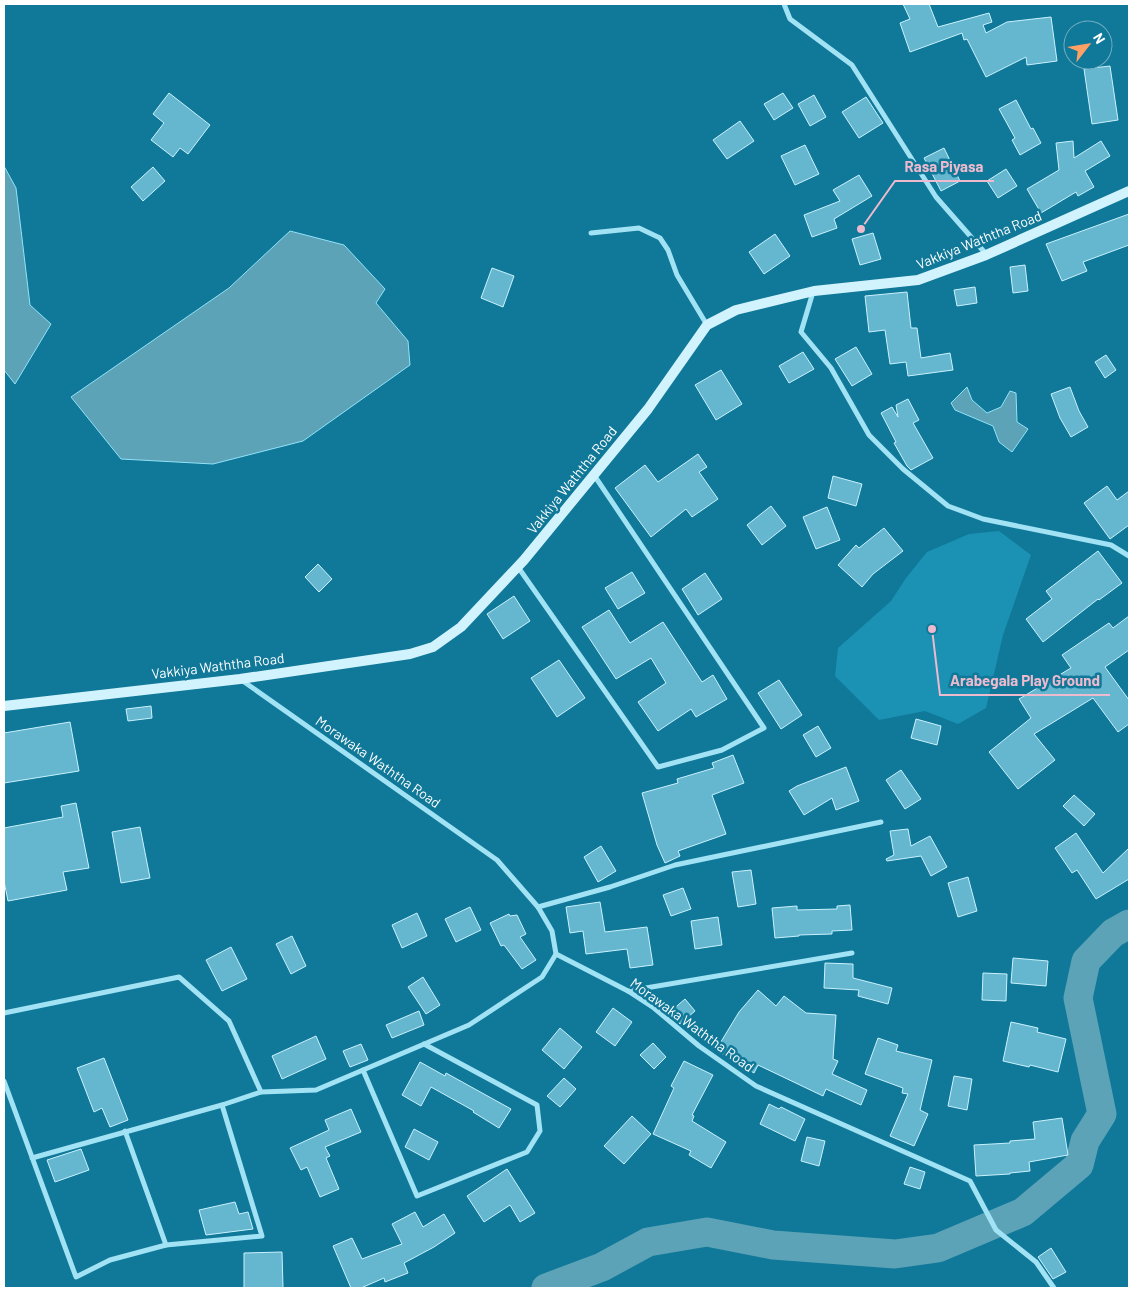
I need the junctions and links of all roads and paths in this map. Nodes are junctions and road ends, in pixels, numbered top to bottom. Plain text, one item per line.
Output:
1 (784, 4) edge
2 (1129, 191) edge
3 (591, 233) dead end
4 (986, 255) junction
5 (814, 291) junction
6 (707, 324) junction
7 (594, 474) junction
8 (1129, 556) edge
9 (518, 567) junction
10 (240, 679) junction
11 (4, 706) edge
12 (881, 822) dead end
13 (538, 907) junction
14 (852, 953) dead end
15 (556, 954) junction
16 (628, 991) junction
17 (4, 1013) edge
18 (424, 1044) junction
19 (363, 1070) junction
20 (4, 1081) edge
21 (261, 1092) junction
22 (222, 1105) junction
23 (125, 1131) junction
24 (32, 1158) junction
25 (166, 1245) junction
26 (1054, 1288) edge

1 - 4 street
2 - 4 street, Vakkiya Waththa Road
3 - 6 street
4 - 5 street, Vakkiya Waththa Road
5 - 6 street, Vakkiya Waththa Road
5 - 8 street
6 - 7 street, Vakkiya Waththa Road
7 - 9 street, Vakkiya Waththa Road
7 - 9 street
9 - 10 street, Vakkiya Waththa Road
10 - 11 street, Vakkiya Waththa Road
10 - 13 street, Morawaka Waththa Road
12 - 13 street
13 - 15 street, Morawaka Waththa Road
14 - 16 street
15 - 16 street, Morawaka Waththa Road
15 - 18 street
16 - 26 street, Morawaka Waththa Road
17 - 21 street
18 - 19 street
18 - 19 street
19 - 21 street
20 - 24 street
21 - 22 street
22 - 23 street
22 - 25 street
23 - 24 street
23 - 25 street
24 - 25 street

